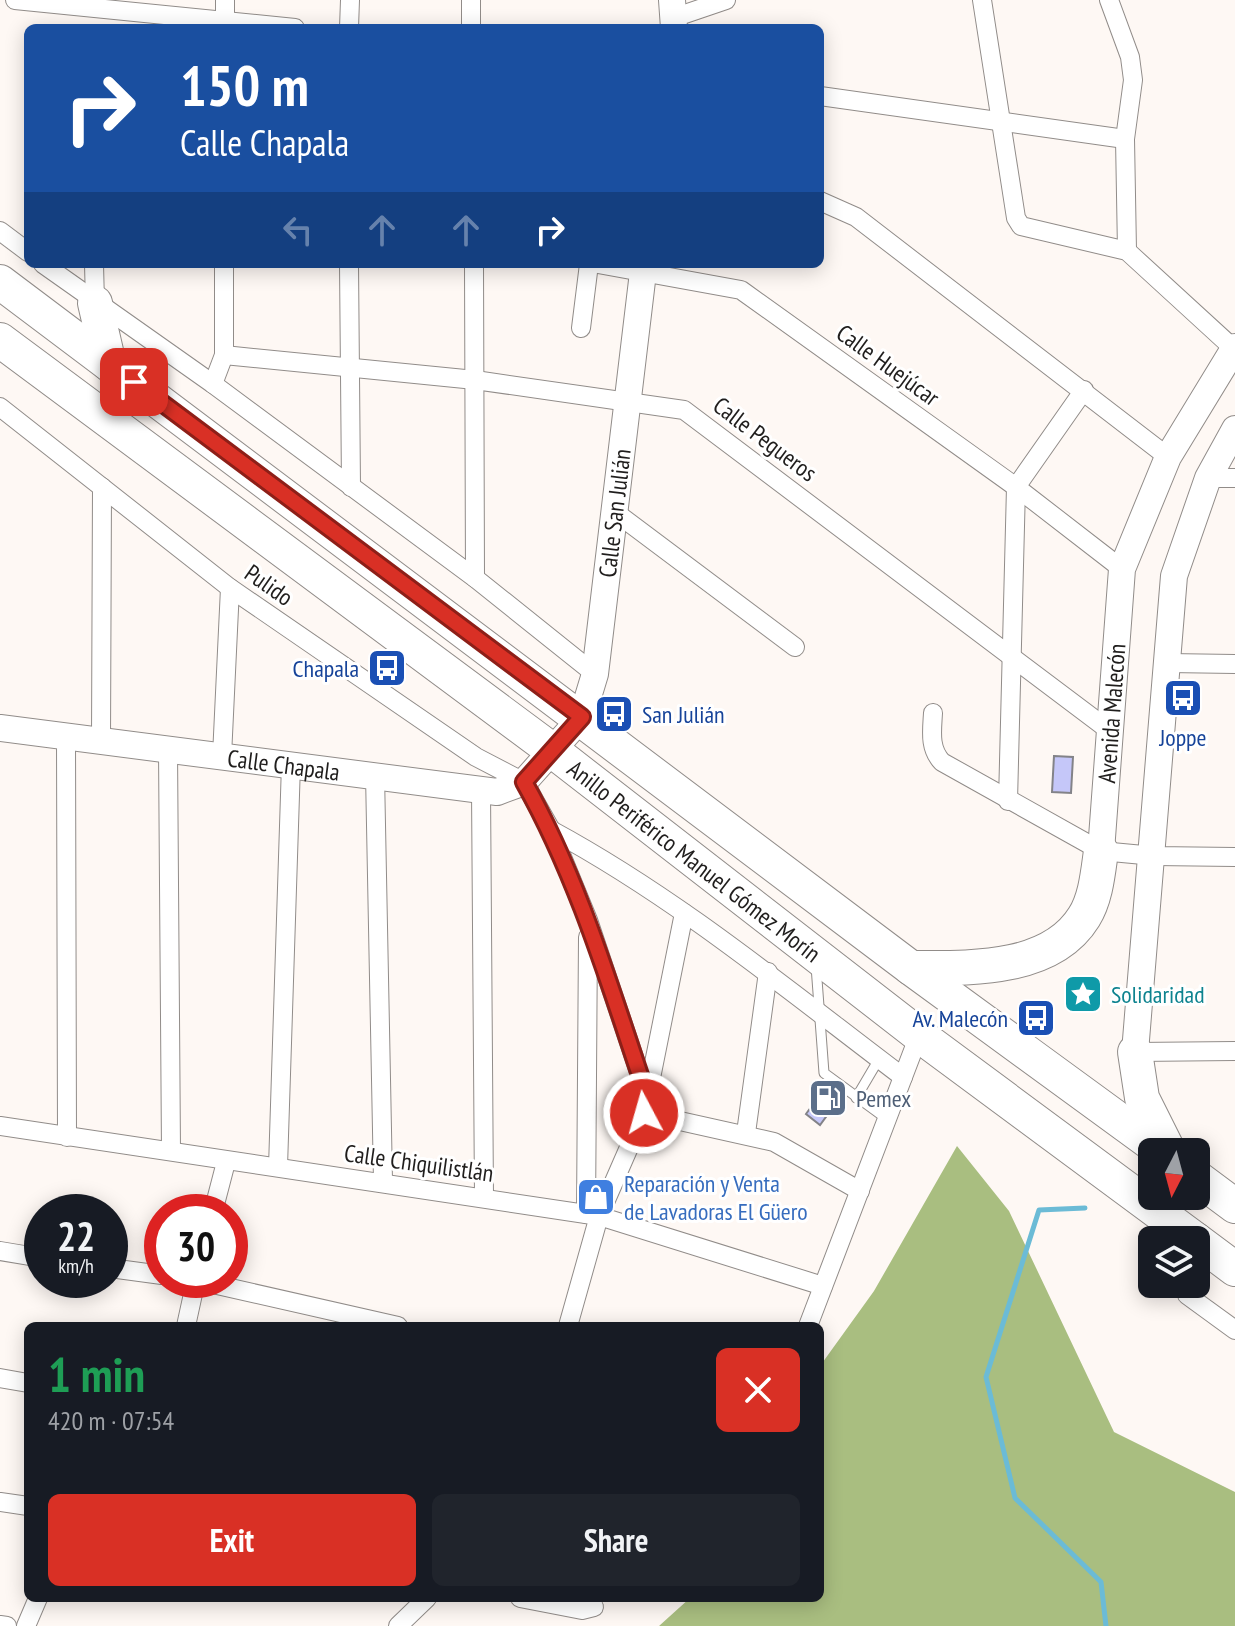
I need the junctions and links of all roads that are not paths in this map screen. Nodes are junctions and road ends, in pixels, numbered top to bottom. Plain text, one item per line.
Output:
1 (15, 0) edge
2 (350, 0) edge
3 (471, 0) edge
4 (726, 0) edge
5 (982, 0) edge
6 (1109, 0) edge
7 (96, 4) edge
8 (674, 15) edge
9 (225, 16) edge
10 (95, 24) edge
11 (272, 24) edge
12 (349, 24) edge
13 (471, 24) edge
14 (824, 97) edge
15 (1003, 121) junction
16 (1125, 139) junction
17 (824, 203) edge
18 (0, 231) edge
19 (24, 249) edge
20 (1127, 251) junction
21 (48, 268) edge
22 (94, 268) edge
23 (224, 268) edge
24 (349, 268) edge
25 (474, 268) edge
26 (588, 268) edge
27 (644, 268) edge
28 (648, 268) edge
29 (0, 282) edge
30 (95, 303) junction
31 (581, 328) dead end
32 (0, 340) edge
33 (1234, 348) edge
34 (224, 355) junction
35 (109, 364) junction
36 (348, 368) junction
37 (475, 380) junction
38 (213, 384) junction
39 (1084, 390) junction
40 (629, 400) junction
41 (0, 407) edge
42 (1235, 429) edge
43 (1168, 457) junction
44 (1208, 478) junction
45 (1235, 478) edge
46 (102, 487) junction
47 (351, 487) junction
48 (1016, 487) junction
49 (615, 512) junction
50 (1122, 569) junction
51 (475, 578) junction
52 (230, 588) junction
53 (795, 647) dead end
54 (1010, 655) junction
55 (1168, 663) junction
56 (1235, 664) edge
57 (595, 674) junction
58 (933, 713) dead end
59 (582, 717) junction
60 (0, 728) edge
61 (1110, 731) junction
62 (66, 736) junction
63 (101, 741) junction
64 (168, 749) junction
65 (553, 751) junction
66 (222, 756) junction
67 (291, 764) junction
68 (375, 774) junction
69 (524, 782) junction
70 (481, 790) junction
71 (1008, 801) junction
72 (551, 830) junction
73 (1101, 851) junction
74 (1154, 856) junction
75 (1235, 857) edge
76 (684, 913) junction
77 (588, 920) junction
78 (815, 954) junction
79 (911, 968) junction
80 (768, 972) junction
81 (819, 1015) junction
82 (919, 1035) junction
83 (1235, 1051) edge
84 (1135, 1052) junction
85 (879, 1059) junction
86 (903, 1077) junction
87 (646, 1093) junction
88 (856, 1098) junction
89 (644, 1113) junction
90 (887, 1119) junction
91 (0, 1126) edge
92 (746, 1133) junction
93 (67, 1137) junction
94 (1147, 1138) edge
95 (1160, 1138) edge
96 (171, 1151) junction
97 (226, 1162) junction
98 (278, 1167) junction
99 (383, 1181) junction
100 (1210, 1187) edge
101 (860, 1191) junction
102 (218, 1194) edge
103 (484, 1197) junction
104 (1235, 1206) edge
105 (592, 1215) junction
106 (1177, 1226) edge
107 (1210, 1250) edge
108 (0, 1251) edge
109 (24, 1255) edge
110 (1235, 1269) edge
111 (823, 1286) junction
112 (248, 1292) edge
113 (191, 1298) edge
114 (1191, 1298) edge
115 (187, 1322) edge
116 (380, 1322) edge
117 (569, 1322) edge
118 (810, 1322) edge
119 (1235, 1330) edge
120 (0, 1378) edge
121 (24, 1382) edge
122 (0, 1502) edge
123 (24, 1505) edge
124 (36, 1602) edge
125 (423, 1602) edge
126 (541, 1602) edge
127 (594, 1607) dead end
128 (0, 1625) edge
129 (7, 1626) edge
130 (26, 1626) edge
131 (398, 1626) edge

1 - 7 street
2 - 12 street
3 - 13 street
4 - 8 street
5 - 15 street
6 - 16 street
7 - 9 street
7 - 10 street
9 - 11 street
14 - 15 street
15 - 16 street
15 - 20 street
16 - 20 street
17 - 39 street
18 - 19 street
20 - 33 street
21 - 30 street
22 - 30 street
23 - 34 street
24 - 36 street
25 - 37 street
26 - 31 street
27 - 40 main road, Calle San Julián
28 - 48 street, Calle Huejúcar
29 - 35 highway, Anillo Periférico Manuel Gómez Morín
30 - 35 highway
30 - 38 street
32 - 65 highway, Anillo Periférico Manuel Gómez Morín
33 - 43 main road, Avenida Malecón
34 - 36 street, Calle Pegueros
34 - 38 street
35 - 59 highway, Anillo Periférico Manuel Gómez Morín
36 - 37 street, Calle Pegueros
36 - 47 street
37 - 40 street, Calle Pegueros
37 - 51 street
38 - 47 street
39 - 43 street
39 - 48 street
40 - 49 main road, Calle San Julián
40 - 54 street, Calle Pegueros
41 - 46 street, Pulido
42 - 44 main road
43 - 50 main road, Avenida Malecón
44 - 45 street
44 - 55 main road
46 - 52 street, Pulido
46 - 63 street
47 - 51 street
48 - 50 street, Calle Huejúcar
48 - 54 street
49 - 53 street
49 - 57 main road, Calle San Julián
50 - 61 main road, Avenida Malecón
51 - 57 street
52 - 66 street
52 - 69 street, Pulido
54 - 61 street, Calle Pegueros
54 - 71 street
55 - 56 street
55 - 74 main road
57 - 59 main road, Calle San Julián
58 - 71 street
59 - 65 main road, Calle San Julián
59 - 79 highway, Anillo Periférico Manuel Gómez Morín
60 - 62 main road, Calle Chapala
61 - 73 main road, Avenida Malecón
62 - 63 main road, Calle Chapala
62 - 93 street
63 - 64 main road, Calle Chapala
64 - 66 main road, Calle Chapala
64 - 96 street
65 - 69 main road
65 - 78 highway, Anillo Periférico Manuel Gómez Morín
66 - 67 main road, Calle Chapala
67 - 68 main road, Calle Chapala
67 - 98 street
68 - 70 main road, Calle Chapala
68 - 99 street
69 - 70 main road, Calle Chapala
69 - 72 street
70 - 103 street
71 - 73 street
72 - 76 street
72 - 77 street
73 - 74 street
73 - 79 highway, Avenida Malecón
74 - 75 street
74 - 84 main road
76 - 80 street
76 - 87 street
77 - 87 street
77 - 105 street
78 - 81 lane
78 - 82 highway, Anillo Periférico Manuel Gómez Morín
79 - 94 highway, Anillo Periférico Manuel Gómez Morín
80 - 81 street
80 - 92 street
81 - 85 street
81 - 88 lane
82 - 86 street
82 - 106 highway, Anillo Periférico Manuel Gómez Morín
83 - 84 street
84 - 95 highway
85 - 86 street
85 - 88 lane
86 - 90 street
87 - 89 street
88 - 90 lane
89 - 92 street
89 - 105 street
90 - 101 street
91 - 93 street, Calle Chiquilistlán
92 - 101 street
93 - 96 street, Calle Chiquilistlán
96 - 97 street, Calle Chiquilistlán
97 - 98 street, Calle Chiquilistlán
97 - 102 street
98 - 99 street, Calle Chiquilistlán
99 - 103 street, Calle Chiquilistlán
100 - 104 highway
101 - 111 street
103 - 105 street, Calle Chiquilistlán
105 - 111 street, Calle Chiquilistlán
105 - 117 street
107 - 110 highway, Anillo Periférico Manuel Gómez Morín
108 - 109 street
111 - 118 street
112 - 116 street
113 - 115 street
114 - 119 street
120 - 121 street
122 - 123 street
124 - 130 street
125 - 131 street
126 - 127 street
128 - 129 street

